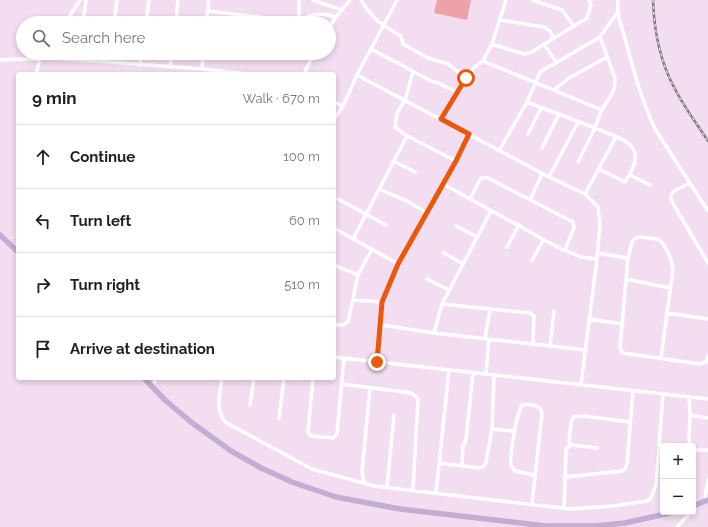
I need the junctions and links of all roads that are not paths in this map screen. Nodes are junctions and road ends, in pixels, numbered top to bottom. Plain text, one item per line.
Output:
1 (80, 0) edge
2 (86, 0) edge
3 (117, 0) edge
4 (149, 0) edge
5 (178, 0) edge
6 (209, 0) edge
7 (299, 0) edge
8 (313, 0) edge
9 (350, 0) edge
10 (361, 0) edge
11 (397, 0) edge
12 (506, 0) edge
13 (532, 0) edge
14 (589, 0) edge
15 (618, 0) edge
16 (342, 10) junction
17 (208, 11) junction
18 (617, 13) junction
19 (70, 16) edge
20 (84, 16) edge
21 (115, 16) edge
22 (147, 16) edge
23 (177, 16) edge
24 (207, 16) edge
25 (246, 16) edge
26 (299, 16) edge
27 (311, 16) edge
28 (333, 16) edge
29 (336, 17) edge
30 (500, 20) junction
31 (383, 26) junction
32 (574, 26) junction
33 (600, 37) junction
34 (554, 38) junction
35 (492, 44) junction
36 (544, 44) junction
37 (371, 49) junction
38 (607, 57) junction
39 (0, 60) edge
40 (16, 60) edge
41 (40, 60) edge
42 (73, 60) edge
43 (141, 60) edge
44 (171, 60) edge
45 (203, 60) edge
46 (310, 60) edge
47 (483, 61) junction
48 (556, 62) junction
49 (140, 65) junction
50 (170, 67) junction
51 (187, 68) junction
52 (202, 69) junction
53 (37, 72) edge
54 (186, 72) edge
55 (230, 72) edge
56 (305, 72) edge
57 (413, 72) junction
58 (357, 75) junction
59 (466, 78) junction
60 (535, 83) junction
61 (554, 90) junction
62 (457, 92) junction
63 (404, 100) junction
64 (527, 102) junction
65 (336, 103) edge
66 (343, 106) junction
67 (541, 108) junction
68 (602, 110) junction
69 (559, 114) junction
70 (336, 116) edge
71 (441, 119) junction
72 (578, 122) junction
73 (594, 128) junction
74 (469, 134) junction
75 (528, 134) dead end
76 (407, 136) junction
77 (616, 137) junction
78 (542, 148) dead end
79 (500, 151) junction
80 (394, 161) junction
81 (456, 161) junction
82 (578, 162) dead end
83 (599, 169) junction
84 (415, 172) dead end
85 (542, 174) junction
86 (630, 175) junction
87 (549, 177) junction
88 (688, 183) junction
89 (443, 184) junction
90 (650, 185) dead end
91 (379, 189) junction
92 (585, 194) junction
93 (338, 199) dead end
94 (470, 199) junction
95 (530, 200) junction
96 (492, 211) junction
97 (708, 211) edge
98 (427, 213) junction
99 (366, 214) junction
100 (386, 225) dead end
101 (519, 225) junction
102 (456, 226) dead end
103 (336, 229) edge
104 (0, 235) edge
105 (478, 237) junction
106 (353, 239) junction
107 (544, 239) junction
108 (507, 247) dead end
109 (372, 249) junction
110 (16, 250) edge
111 (565, 250) junction
112 (597, 252) junction
113 (444, 253) dead end
114 (628, 258) junction
115 (532, 260) dead end
116 (597, 260) junction
117 (708, 263) edge
118 (398, 264) junction
119 (463, 264) junction
120 (336, 265) edge
121 (358, 275) junction
122 (427, 278) dead end
123 (626, 279) junction
124 (670, 288) junction
125 (449, 290) junction
126 (353, 300) junction
127 (382, 302) junction
128 (442, 304) junction
129 (490, 309) junction
130 (554, 311) dead end
131 (667, 314) junction
132 (589, 319) junction
133 (708, 319) edge
134 (623, 324) junction
135 (336, 325) edge
136 (381, 325) junction
137 (434, 333) junction
138 (487, 339) junction
139 (533, 344) junction
140 (550, 346) junction
141 (586, 350) junction
142 (708, 356) edge
143 (336, 357) edge
144 (344, 358) junction
145 (661, 358) junction
146 (377, 362) junction
147 (449, 370) junction
148 (472, 373) junction
149 (486, 373) junction
150 (494, 375) junction
151 (146, 380) edge
152 (155, 380) edge
153 (222, 380) edge
154 (254, 380) edge
155 (284, 380) edge
156 (313, 380) edge
157 (342, 384) junction
158 (581, 384) junction
159 (153, 387) junction
160 (370, 388) junction
161 (633, 391) junction
162 (663, 394) junction
163 (688, 397) junction
164 (708, 399) edge
165 (250, 405) dead end
166 (394, 415) dead end
167 (690, 415) junction
168 (280, 418) dead end
169 (708, 418) edge
170 (630, 422) junction
171 (492, 429) junction
172 (514, 431) junction
173 (690, 443) edge
174 (571, 445) junction
175 (597, 448) dead end
176 (696, 450) edge
177 (708, 450) edge
178 (439, 463) junction
179 (462, 465) junction
180 (534, 475) junction
181 (565, 477) junction
182 (708, 480) edge
183 (364, 484) junction
184 (708, 485) edge
185 (387, 487) junction
186 (413, 490) junction
187 (436, 493) junction
188 (708, 500) edge
189 (532, 504) junction
190 (696, 505) edge
191 (564, 508) junction
192 (661, 515) edge
193 (688, 515) edge
194 (677, 527) edge

1 - 19 street
2 - 20 street
3 - 21 street
4 - 22 street
5 - 23 street
6 - 17 street
7 - 26 street
8 - 16 street
9 - 16 street
10 - 31 street
11 - 31 street
12 - 30 street
13 - 32 street
14 - 32 street
15 - 18 street
16 - 29 street
17 - 24 street
17 - 25 street
18 - 33 street
18 - 88 street
27 - 28 street
30 - 34 street
30 - 35 street
31 - 37 street
31 - 59 street
32 - 34 street
33 - 38 street
33 - 48 street
34 - 36 street
35 - 36 street
35 - 47 street
36 - 48 street
37 - 57 street
37 - 58 street
38 - 61 street
38 - 68 street
39 - 40 street
41 - 53 street
42 - 49 street
43 - 49 street
44 - 50 street
45 - 52 street
46 - 56 street
47 - 59 street
47 - 60 street
48 - 60 street
49 - 50 street
50 - 51 street
51 - 52 street
51 - 54 street
52 - 55 street
57 - 62 street
57 - 63 street
58 - 63 street
58 - 66 street
59 - 62 street
60 - 61 street
60 - 64 street
61 - 68 street
62 - 71 street
63 - 71 street
63 - 76 street
64 - 67 street
64 - 79 street
65 - 66 street
66 - 70 street
67 - 69 street
67 - 75 street
68 - 73 street
69 - 72 street
69 - 78 street
71 - 74 street
72 - 73 street
72 - 87 street
73 - 77 street
73 - 82 street
74 - 79 street
74 - 81 street
76 - 80 street
76 - 81 street
77 - 83 street
77 - 86 street
79 - 85 street
80 - 84 street
80 - 91 street
81 - 89 street
83 - 86 street
83 - 92 street
85 - 87 street
85 - 95 street
86 - 90 street
87 - 92 street
88 - 97 street
88 - 117 street
89 - 94 street
89 - 98 street
91 - 98 street
91 - 99 street
92 - 112 street
93 - 99 street
94 - 95 street
94 - 96 street
95 - 111 street
96 - 101 street
96 - 105 street
98 - 118 street
99 - 100 street
99 - 106 street
101 - 107 street
101 - 108 street
102 - 105 street
103 - 106 street
104 - 110 main road
105 - 119 street
106 - 109 street
107 - 111 street
107 - 115 street
109 - 118 street
109 - 121 street
111 - 116 street
112 - 114 street
112 - 116 street
113 - 119 street
114 - 123 street
114 - 124 street
116 - 132 street
118 - 127 street
119 - 125 street
120 - 121 street
121 - 126 street
122 - 125 street
123 - 124 street
123 - 134 street
124 - 131 street
125 - 128 street
126 - 127 street
126 - 135 street
127 - 136 street
128 - 129 street
128 - 137 street
129 - 138 street
129 - 139 street
130 - 140 street
131 - 133 street
131 - 145 street
132 - 134 street
132 - 141 street
134 - 145 street
136 - 137 street
136 - 146 street
137 - 138 street
138 - 139 street
138 - 149 street
139 - 140 street
140 - 141 street
141 - 158 street
142 - 145 street
143 - 144 street
144 - 146 street
144 - 157 street
146 - 147 street
147 - 148 street
147 - 178 street
148 - 149 street
148 - 179 street
149 - 150 street
150 - 158 street
150 - 171 street
151 - 159 main road
152 - 159 street
153 - 183 street
154 - 165 street
155 - 168 street
156 - 157 street
157 - 160 street
158 - 161 street
159 - 192 main road
160 - 183 street
160 - 186 street
161 - 162 street
161 - 170 street
162 - 163 street
162 - 191 street
163 - 164 street
163 - 167 street
166 - 185 street
167 - 169 street
167 - 173 street
170 - 174 street
170 - 181 street
171 - 172 street
171 - 179 street
172 - 180 street
172 - 180 street
174 - 175 street
174 - 181 street
176 - 177 street
178 - 179 street
178 - 187 street
180 - 189 street
181 - 191 street
182 - 184 street
183 - 185 street
184 - 188 street
185 - 186 street
186 - 187 street
187 - 189 street
188 - 190 main road
189 - 191 street
193 - 194 street

